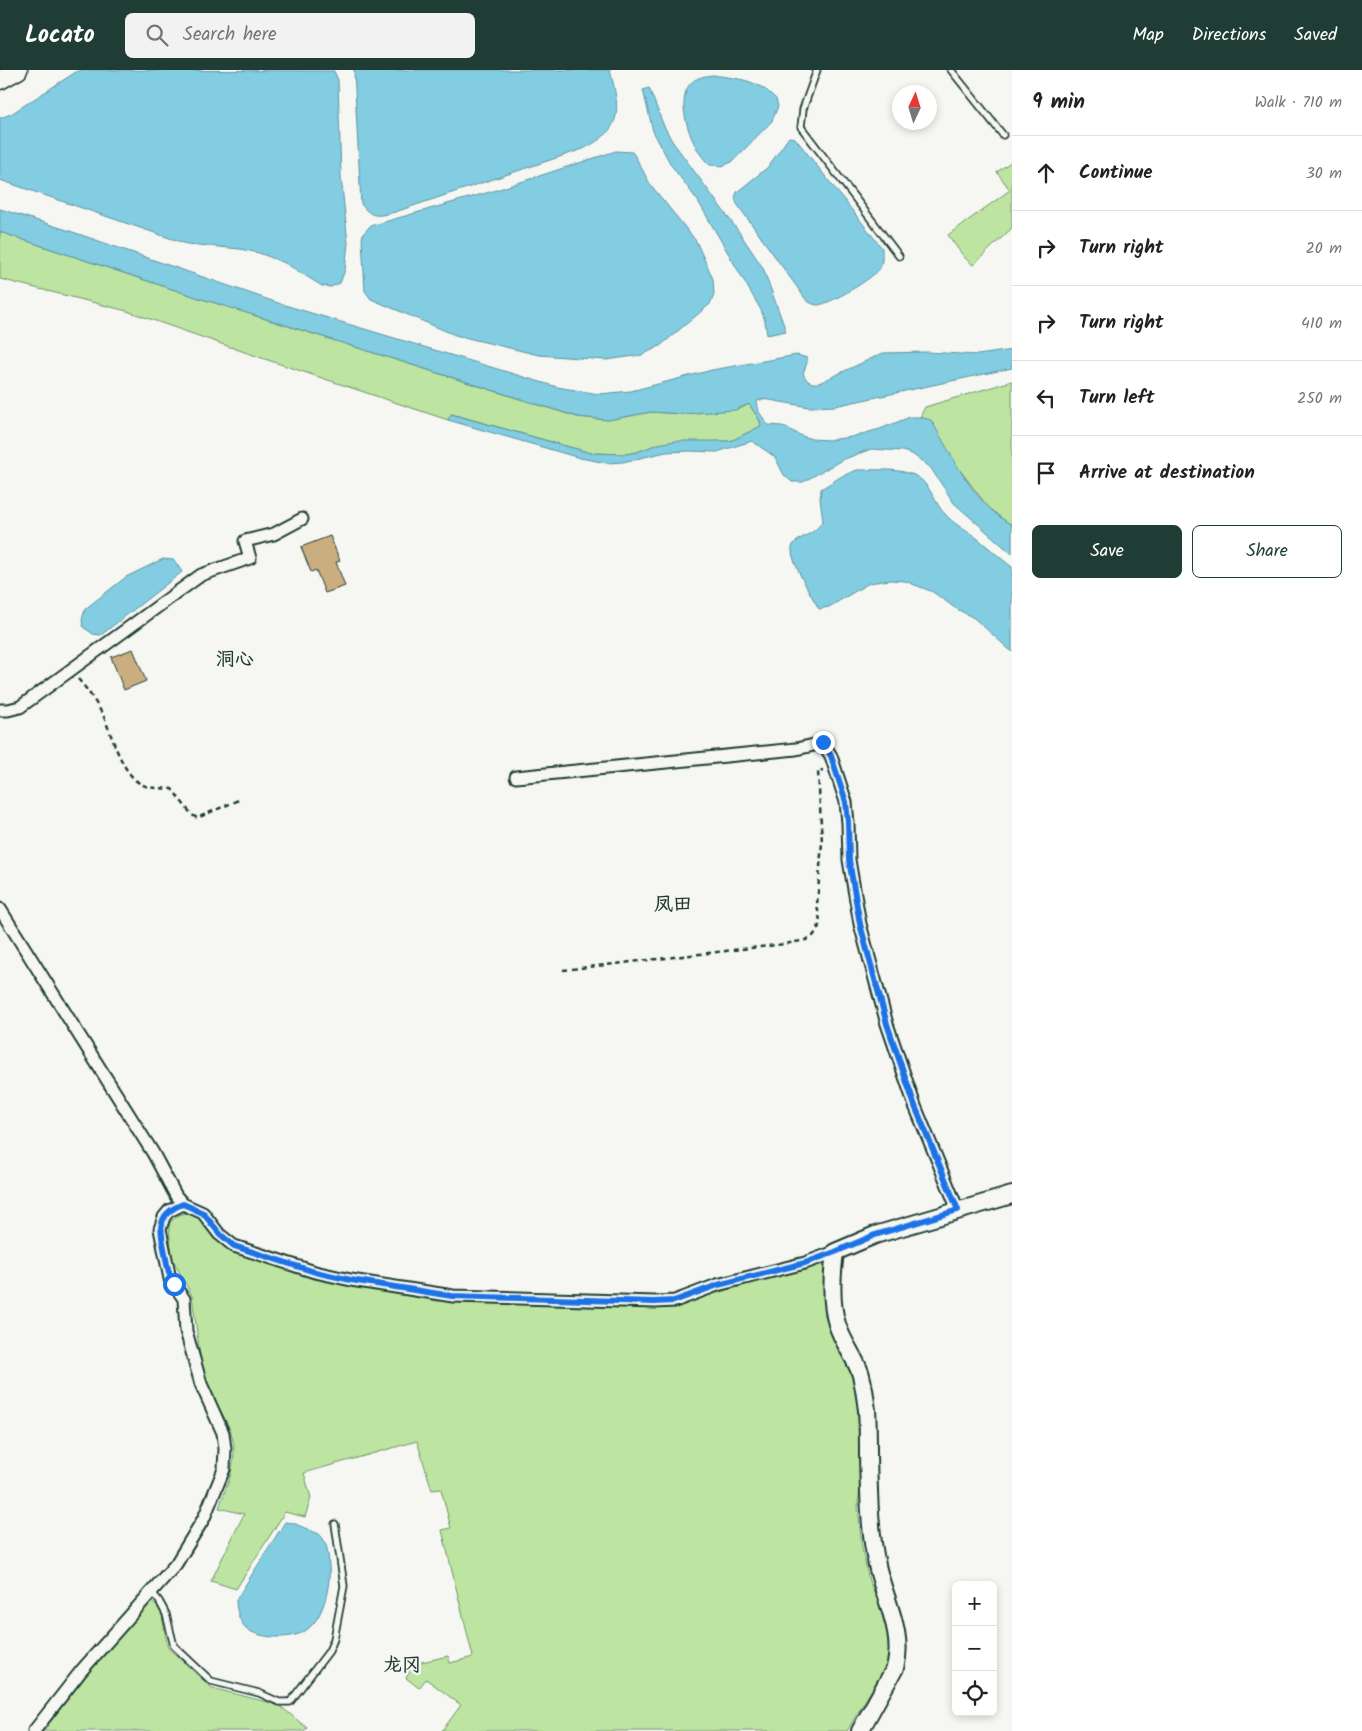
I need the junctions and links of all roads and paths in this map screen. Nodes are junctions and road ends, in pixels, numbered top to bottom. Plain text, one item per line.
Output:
1 (18, 70) edge
2 (817, 70) edge
3 (951, 70) edge
4 (0, 80) edge
5 (1003, 135) dead end
6 (899, 256) dead end
7 (302, 519) dead end
8 (70, 670) junction
9 (0, 710) edge
10 (834, 767) junction
11 (516, 777) dead end
12 (241, 799) dead end
13 (0, 909) edge
14 (563, 970) dead end
15 (1012, 1195) edge
16 (183, 1204) junction
17 (958, 1210) junction
18 (835, 1252) junction
19 (335, 1524) dead end
20 (151, 1591) junction
21 (34, 1731) edge
22 (860, 1731) edge

1 - 4 main road
2 - 6 lane
3 - 5 lane
7 - 8 street
8 - 9 street
8 - 12 path
10 - 11 street
10 - 14 path
10 - 17 street
13 - 16 street
15 - 17 street
16 - 18 street
16 - 20 street
17 - 18 street
18 - 22 street
19 - 20 lane
20 - 21 street

